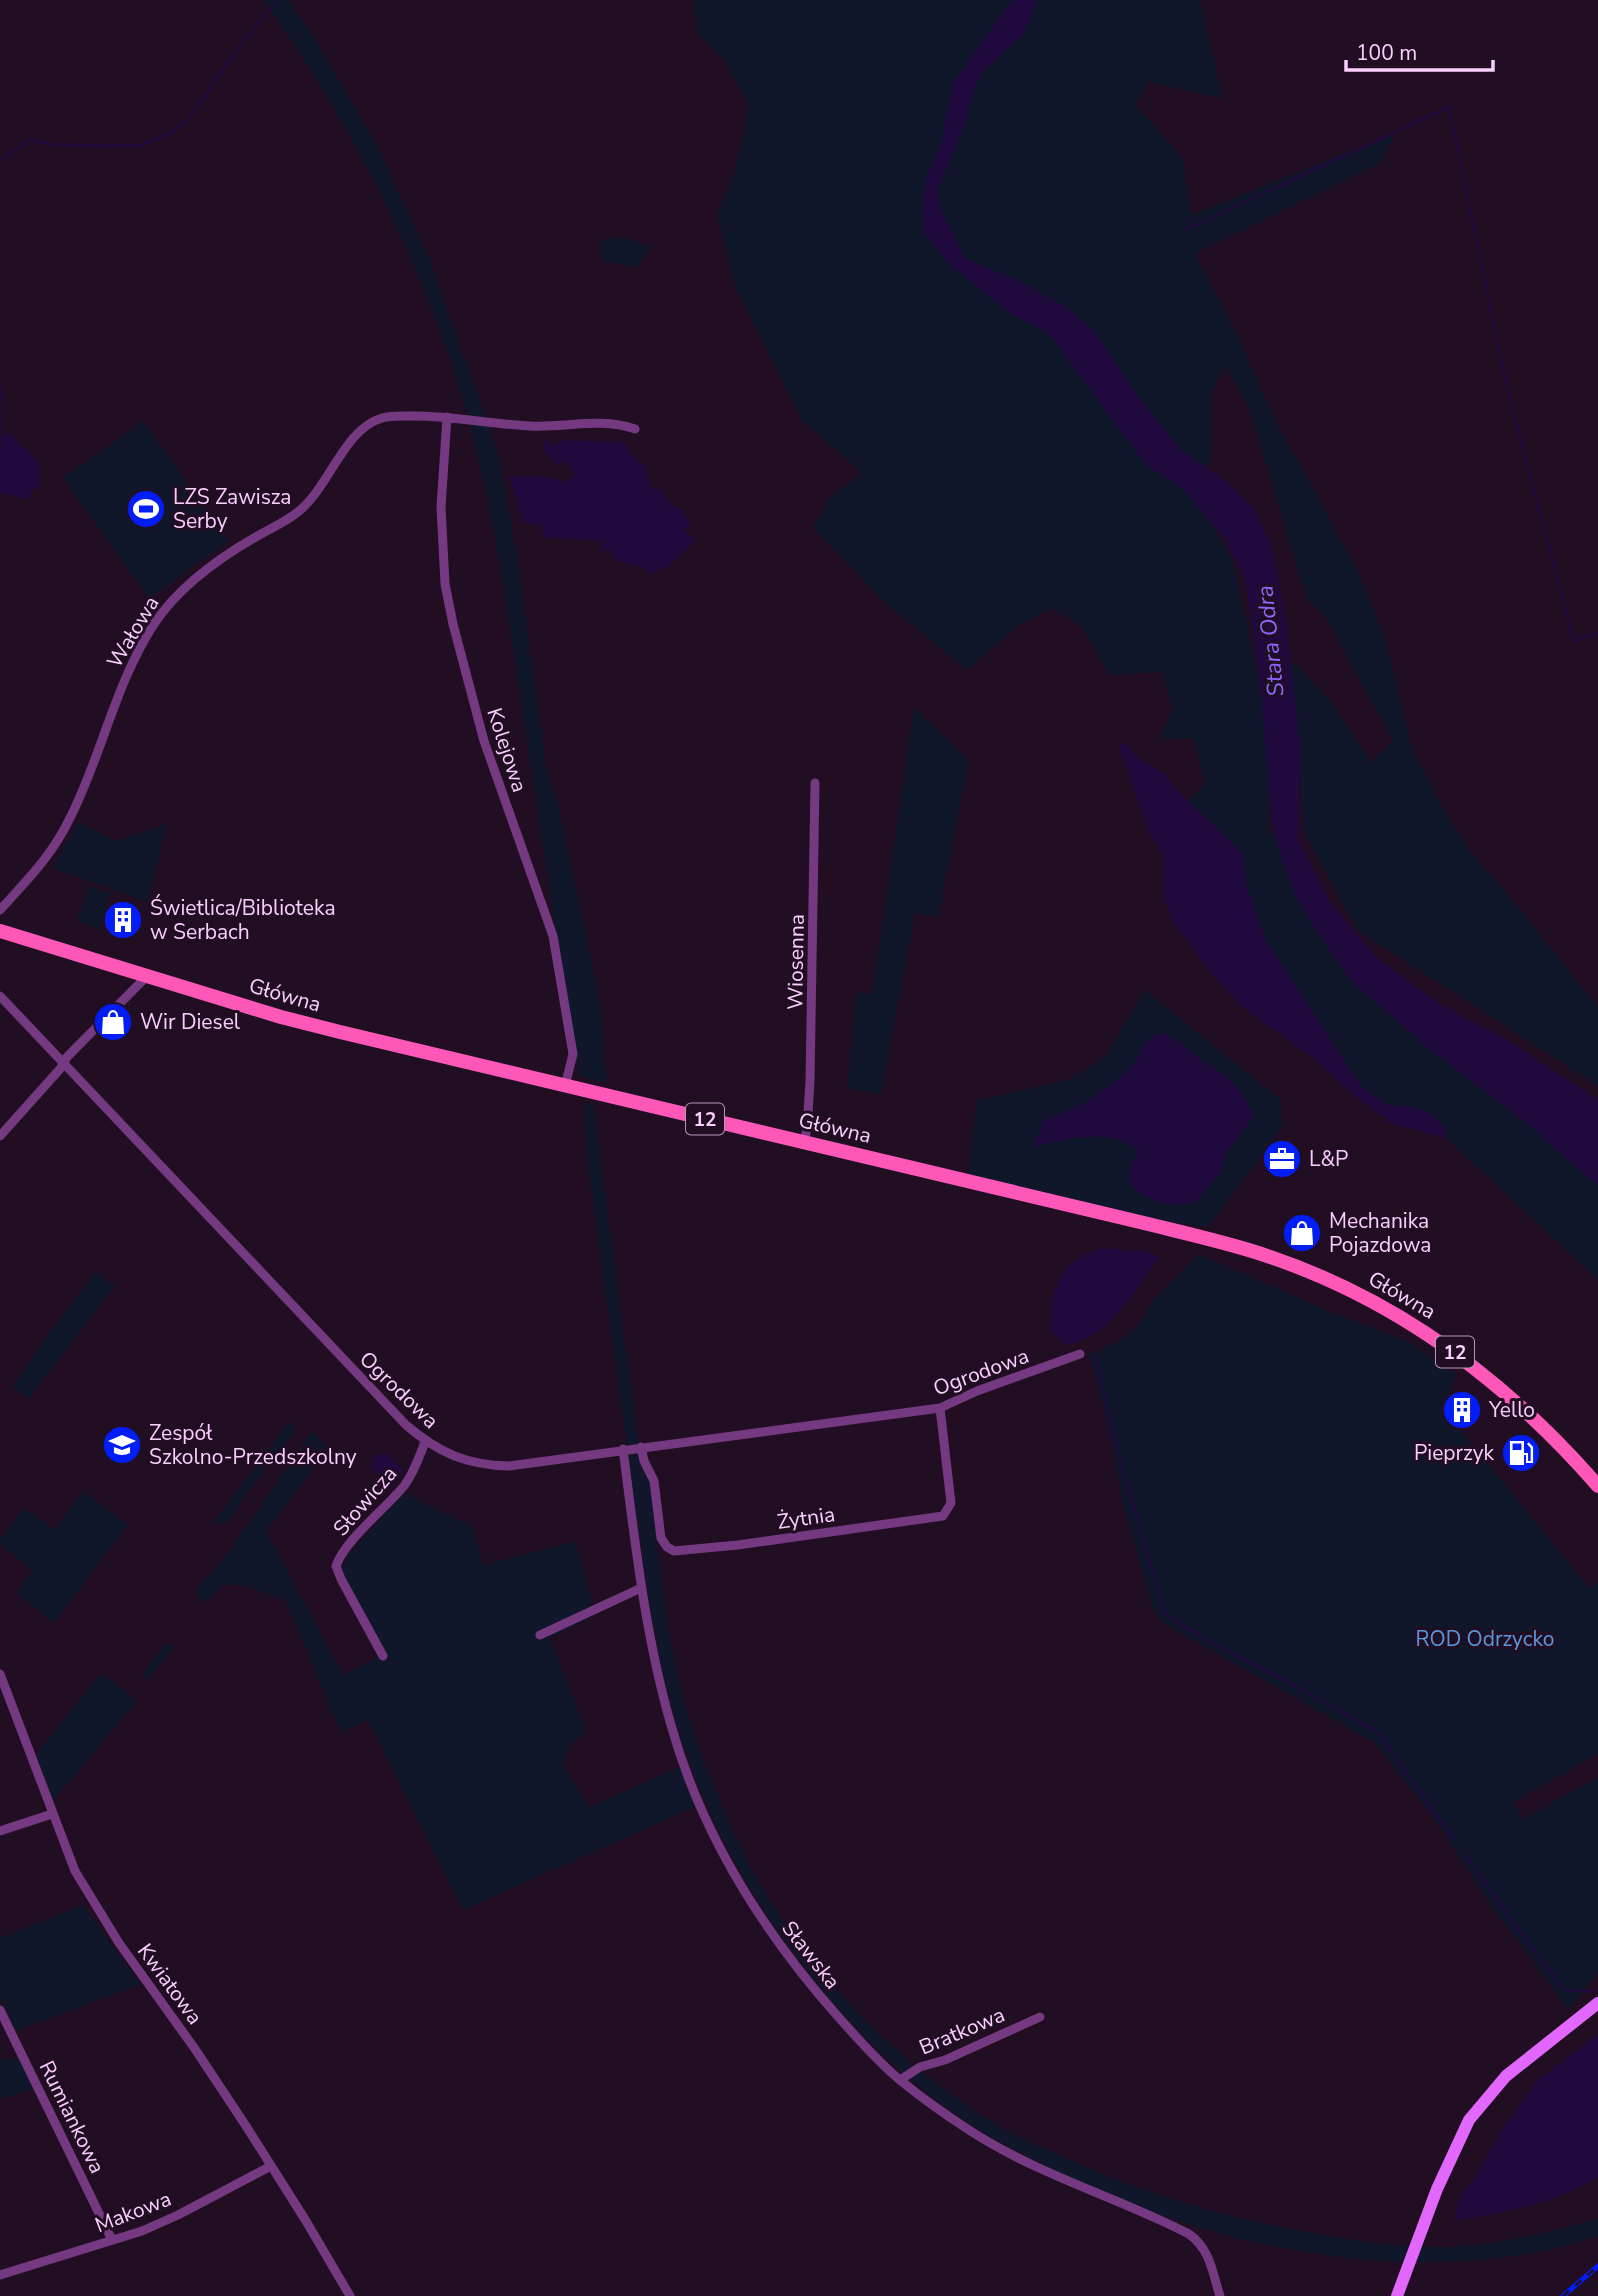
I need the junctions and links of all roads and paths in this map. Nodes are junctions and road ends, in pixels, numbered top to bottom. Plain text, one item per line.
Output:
1 (447, 417) junction
2 (635, 429) dead end
3 (815, 783) dead end
4 (0, 910) edge
5 (0, 931) edge
6 (147, 976) junction
7 (0, 996) edge
8 (63, 1063) junction
9 (565, 1086) junction
10 (0, 1136) edge
11 (804, 1142) junction
12 (1080, 1354) dead end
13 (940, 1408) junction
14 (425, 1441) junction
15 (641, 1447) junction
16 (622, 1449) junction
17 (1598, 1486) edge
18 (640, 1588) junction
19 (540, 1635) dead end
20 (383, 1656) dead end
21 (0, 1674) edge
22 (51, 1814) junction
23 (0, 1830) edge
24 (1598, 2003) edge
25 (0, 2010) edge
26 (1040, 2017) dead end
27 (900, 2080) junction
28 (271, 2166) junction
29 (112, 2240) junction
30 (0, 2275) edge
31 (350, 2296) edge
32 (1220, 2296) edge
33 (1397, 2296) edge

1 - 2 street, Wałowa
1 - 4 street, Wałowa
1 - 9 street, Kolejowa
3 - 11 street, Wiosenna
5 - 6 main road, Główna / 12
6 - 8 street
6 - 9 main road, Główna / 12
7 - 8 street, Ogrodowa
8 - 10 street
8 - 14 street, Ogrodowa
9 - 11 main road, Główna / 12
11 - 17 main road, Główna / 12
12 - 13 street, Ogrodowa
13 - 15 street, Ogrodowa
13 - 15 street, Żytnia
14 - 16 street, Ogrodowa
14 - 20 street, Słowicza
15 - 16 street, Ogrodowa
16 - 18 street, Sławska
18 - 19 street
18 - 27 street, Sławska
21 - 22 street, Kwiatowa
22 - 23 street
22 - 28 street, Kwiatowa
24 - 33 main road
25 - 29 street, Rumiankowa
26 - 27 street, Bratkowa
27 - 32 street, Sławska
28 - 29 street, Makowa
28 - 31 street, Kwiatowa
29 - 30 street, Makowa

